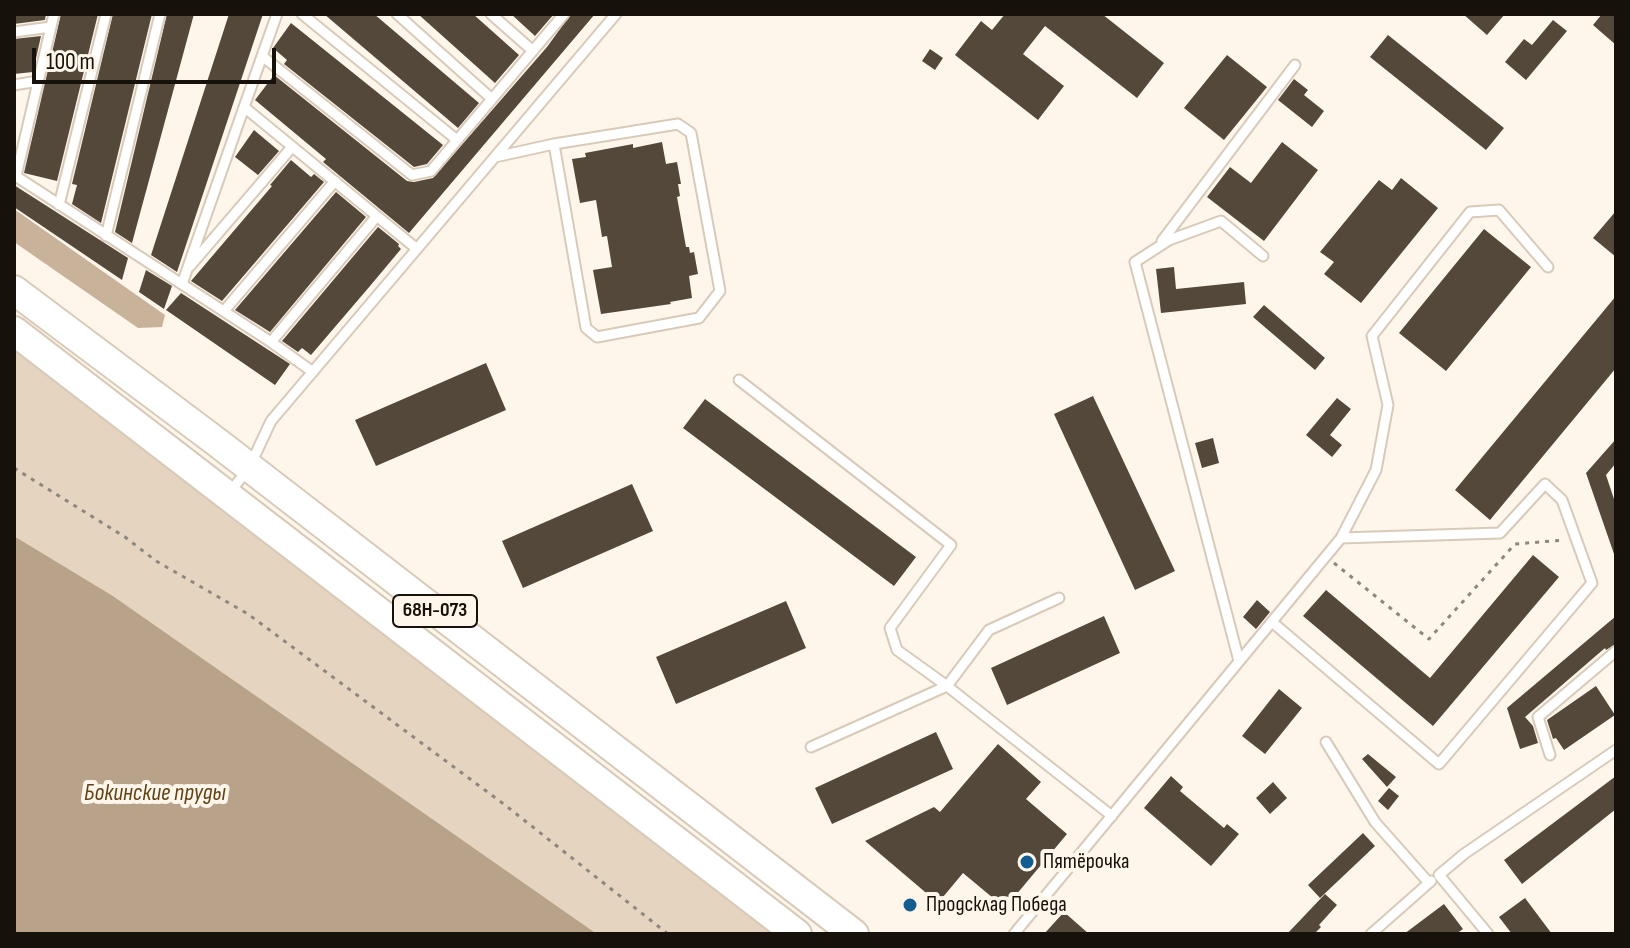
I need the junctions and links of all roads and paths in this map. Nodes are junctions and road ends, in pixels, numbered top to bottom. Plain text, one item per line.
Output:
1 (54, 14) edge
2 (106, 14) edge
3 (160, 14) edge
4 (277, 14) edge
5 (302, 14) edge
6 (397, 14) edge
7 (491, 14) edge
8 (564, 14) edge
9 (616, 14) edge
10 (51, 27) junction
11 (14, 32) edge
12 (533, 51) junction
13 (262, 56) junction
14 (1295, 65) dead end
15 (38, 81) junction
16 (14, 85) edge
17 (492, 99) junction
18 (244, 107) junction
19 (457, 140) junction
20 (554, 144) junction
21 (292, 147) junction
22 (495, 157) junction
23 (15, 176) edge
24 (335, 181) junction
25 (59, 205) junction
26 (377, 216) junction
27 (106, 236) junction
28 (1158, 247) junction
29 (417, 249) junction
30 (1263, 256) dead end
31 (1548, 267) dead end
32 (187, 269) junction
33 (182, 284) junction
34 (14, 290) edge
35 (224, 311) junction
36 (14, 331) edge
37 (271, 342) junction
38 (313, 372) junction
39 (739, 380) dead end
40 (14, 468) edge
41 (249, 468) junction
42 (228, 495) junction
43 (1341, 538) junction
44 (1576, 539) junction
45 (1326, 556) junction
46 (1059, 598) dead end
47 (1272, 622) junction
48 (1616, 651) edge
49 (1239, 661) junction
50 (947, 686) junction
51 (1326, 742) dead end
52 (811, 747) dead end
53 (1616, 750) edge
54 (1550, 755) dead end
55 (1112, 816) junction
56 (1439, 875) junction
57 (1429, 883) junction
58 (668, 934) edge
59 (797, 934) edge
60 (854, 934) edge
61 (1014, 934) edge
62 (1371, 934) edge
63 (1488, 934) edge

1 - 10 lane
2 - 25 lane
3 - 27 lane
4 - 13 lane
5 - 19 lane
6 - 17 lane
7 - 12 lane
8 - 12 lane
9 - 22 lane
10 - 11 lane
10 - 15 lane
12 - 17 lane
13 - 18 lane
13 - 19 lane
14 - 28 lane
15 - 16 lane
15 - 23 lane
17 - 19 lane
18 - 21 lane
18 - 32 lane
20 - 20 lane
20 - 22 lane
21 - 24 lane
21 - 32 lane
22 - 29 lane
23 - 25 lane
24 - 26 lane
24 - 35 lane
25 - 27 lane
26 - 29 lane
26 - 37 lane
27 - 33 lane
28 - 30 lane
28 - 49 lane
29 - 38 lane
31 - 43 lane
32 - 33 lane
33 - 35 lane
34 - 41 main road, 68Н-073
35 - 37 lane
36 - 42 main road, 68Н-073
37 - 38 lane
38 - 41 lane
39 - 50 lane
40 - 58 path
41 - 42 lane
41 - 60 main road, 68Н-073
42 - 59 main road, 68Н-073
43 - 44 lane
43 - 45 lane
44 - 45 path
44 - 47 lane
45 - 47 lane
46 - 50 lane
47 - 49 lane
48 - 54 lane
49 - 55 lane
50 - 52 lane
50 - 55 lane
51 - 57 lane
53 - 56 lane
55 - 61 lane
56 - 57 lane
56 - 63 lane
57 - 62 lane

